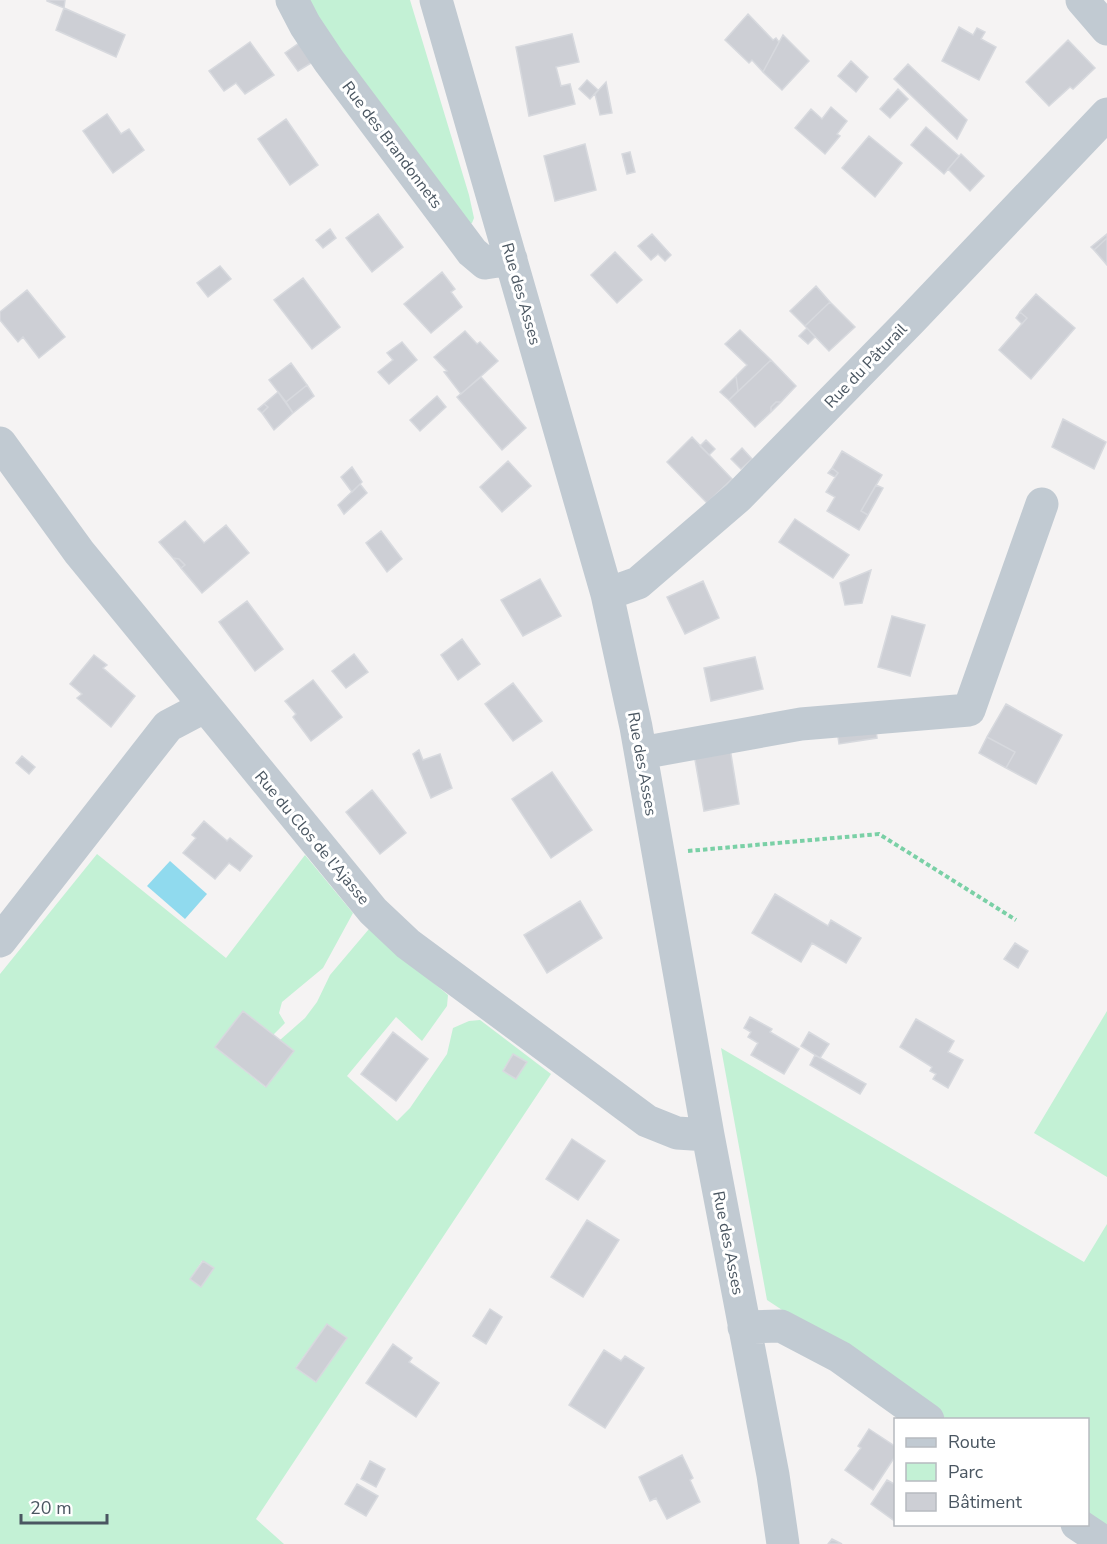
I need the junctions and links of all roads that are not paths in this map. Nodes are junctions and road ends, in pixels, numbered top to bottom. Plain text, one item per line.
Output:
1 (292, 0) edge
2 (436, 0) edge
3 (1082, 0) edge
4 (1107, 29) edge
5 (1107, 114) edge
6 (511, 259) junction
7 (0, 443) edge
8 (1042, 504) dead end
9 (607, 594) junction
10 (204, 707) junction
11 (641, 753) junction
12 (0, 941) edge
13 (708, 1135) junction
14 (744, 1327) junction
15 (927, 1418) edge
16 (1080, 1526) edge
17 (783, 1544) edge
18 (1107, 1544) edge

1 - 6 street, Rue des Brandonnets
2 - 6 street, Rue des Asses
3 - 4 street
5 - 9 street, Rue du Pâturail
6 - 9 street, Rue des Asses
7 - 10 street, Rue du Clos de l'Ajasse
8 - 11 street
9 - 11 street, Rue des Asses
10 - 12 street
10 - 13 street, Rue du Clos de l'Ajasse
11 - 13 street, Rue des Asses
13 - 14 street, Rue des Asses
14 - 15 street
14 - 17 street, Rue des Asses
16 - 18 street

